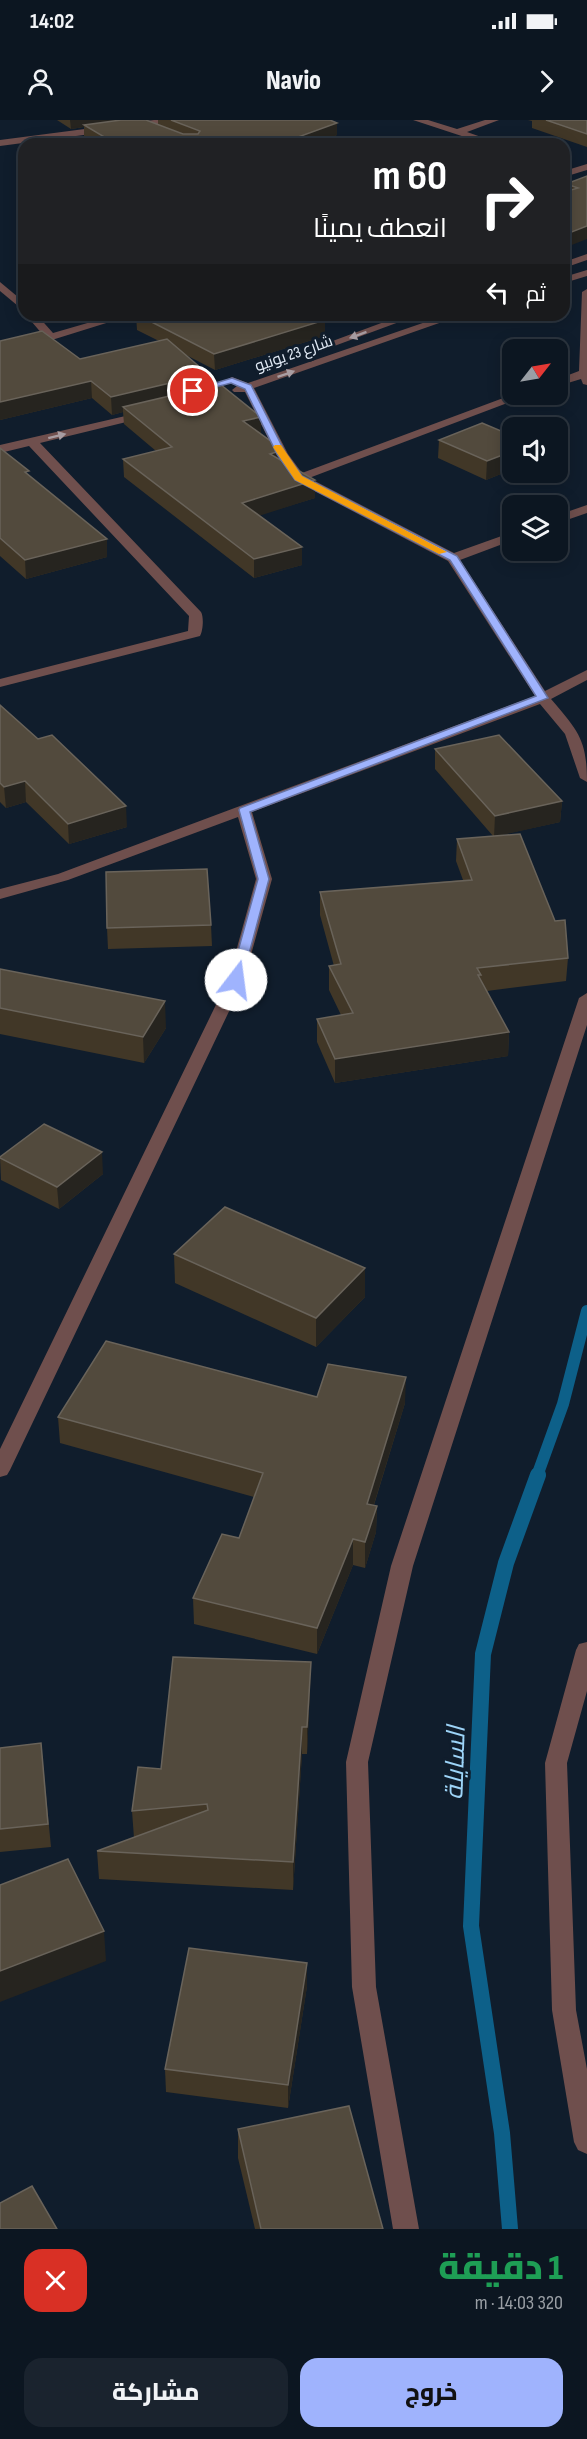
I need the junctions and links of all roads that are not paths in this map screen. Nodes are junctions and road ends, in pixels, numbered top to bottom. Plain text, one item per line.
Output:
1 (175, 120) edge
2 (418, 120) edge
3 (494, 120) edge
4 (139, 125) junction
5 (457, 132) junction
6 (161, 133) edge
7 (39, 138) edge
8 (476, 138) edge
9 (18, 141) edge
10 (0, 143) edge
11 (587, 257) edge
12 (570, 263) edge
13 (587, 273) edge
14 (570, 278) edge
15 (0, 285) edge
16 (587, 292) edge
17 (18, 302) edge
18 (36, 321) edge
19 (106, 321) edge
20 (391, 321) edge
21 (440, 321) edge
22 (51, 337) junction
23 (0, 347) edge
24 (586, 378) edge
25 (568, 381) edge
26 (248, 387) junction
27 (151, 401) edge
28 (502, 403) edge
29 (163, 410) edge
30 (0, 437) edge
31 (32, 442) junction
32 (0, 449) edge
33 (299, 478) junction
34 (587, 508) edge
35 (568, 515) edge
36 (502, 540) edge
37 (453, 558) junction
38 (587, 674) edge
39 (0, 683) edge
40 (543, 698) junction
41 (584, 755) edge
42 (587, 778) edge
43 (244, 810) junction
44 (0, 894) edge
45 (587, 998) edge
46 (0, 1470) edge
47 (587, 1650) edge
48 (587, 2142) edge
49 (406, 2229) edge

1 - 4 street
2 - 5 street
3 - 5 street
4 - 6 street
4 - 7 street
5 - 8 street
9 - 10 street
11 - 12 street
13 - 14 street
15 - 17 street
16 - 24 street
18 - 22 street
19 - 22 street
20 -> 26 street, شارع 23 يونيو
26 -> 21 street, شارع 23 يونيو
22 - 23 street
24 - 25 street
26 - 33 street
27 - 30 street
28 - 33 street
31 -> 29 street
31 - 32 street
31 - 39 street
33 - 37 street
34 - 35 street
36 - 37 street
37 - 40 street
38 - 40 street
40 - 41 street
40 - 43 street
41 - 42 street
43 - 44 street
43 - 46 street
45 - 49 street
47 - 48 street

